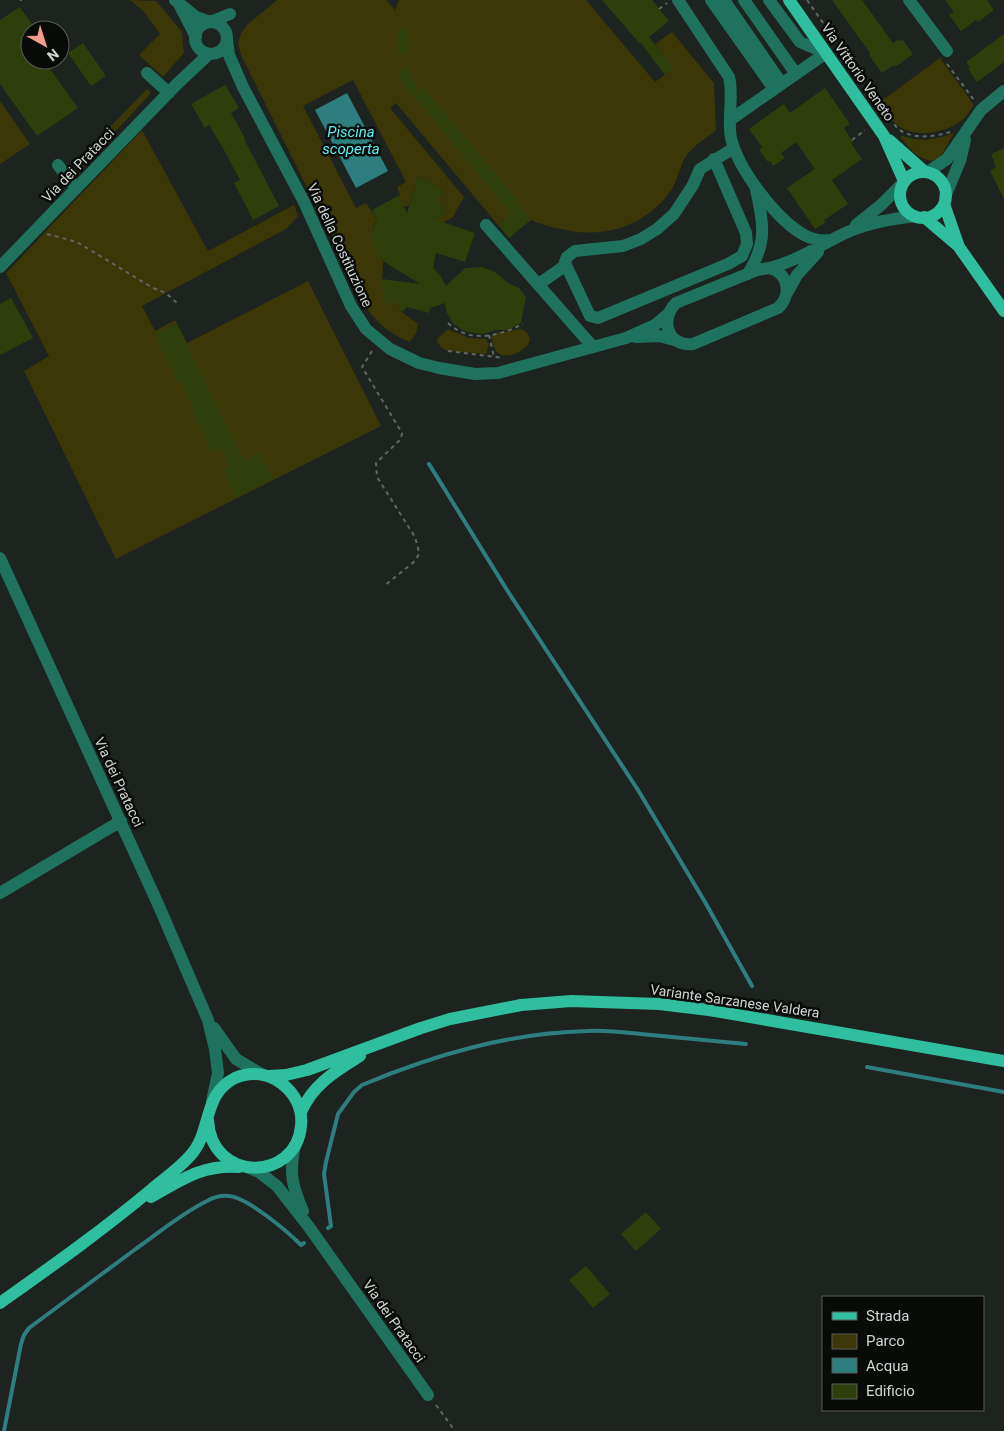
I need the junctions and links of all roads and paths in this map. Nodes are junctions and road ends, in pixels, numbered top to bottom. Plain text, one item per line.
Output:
1 (670, 0) edge
2 (678, 0) edge
3 (711, 0) edge
4 (724, 0) edge
5 (732, 0) edge
6 (744, 0) edge
7 (753, 0) edge
8 (769, 0) edge
9 (806, 0) edge
10 (909, 0) edge
11 (790, 1) edge
12 (177, 2) edge
13 (659, 9) dead end
14 (210, 22) junction
15 (227, 38) junction
16 (204, 48) junction
17 (946, 51) joint
18 (826, 53) junction
19 (809, 65) junction
20 (147, 73) dead end
21 (781, 84) junction
22 (173, 88) junction
23 (244, 88) junction
24 (1004, 91) edge
25 (981, 110) junction
26 (730, 120) junction
27 (865, 130) dead end
28 (961, 131) junction
29 (884, 136) junction
30 (852, 140) dead end
31 (734, 148) junction
32 (714, 159) junction
33 (58, 165) dead end
34 (926, 172) junction
35 (904, 181) junction
36 (76, 188) junction
37 (755, 188) junction
38 (945, 200) junction
39 (758, 201) junction
40 (919, 217) junction
41 (486, 225) dead end
42 (37, 230) junction
43 (848, 232) junction
44 (828, 243) junction
45 (960, 248) junction
46 (566, 265) junction
47 (0, 268) edge
48 (769, 268) junction
49 (748, 274) junction
50 (539, 284) junction
51 (788, 293) junction
52 (178, 304) dead end
53 (1004, 311) edge
54 (668, 314) junction
55 (448, 323) dead end
56 (523, 324) dead end
57 (489, 335) junction
58 (626, 338) junction
59 (378, 341) junction
60 (678, 341) junction
61 (593, 347) junction
62 (448, 351) dead end
63 (494, 357) junction
64 (510, 358) dead end
65 (0, 558) edge
66 (384, 586) dead end
67 (121, 821) junction
68 (0, 893) edge
69 (208, 1020) junction
70 (375, 1046) junction
71 (1004, 1061) edge
72 (266, 1076) junction
73 (211, 1105) junction
74 (301, 1112) junction
75 (208, 1120) junction
76 (295, 1145) junction
77 (246, 1167) junction
78 (119, 1217) junction
79 (309, 1227) junction
80 (0, 1303) edge
81 (428, 1395) joint
82 (455, 1431) edge

1 - 13 path
2 - 26 street
3 - 21 street
4 - 21 street
5 - 21 street
6 - 21 street
7 - 19 street
8 - 18 street
9 - 28 path
10 - 17 street
11 - 18 main road, Via Vittorio Veneto
12 - 14 street, Via della Costituzione
12 - 16 street, Via della Costituzione
14 - 15 street
14 - 16 street
15 - 16 street
15 - 23 street, Via della Costituzione
16 - 22 street, Via dei Pratacci
16 - 23 street, Via della Costituzione
17 - 25 path
18 - 19 street
18 - 29 main road, Via Vittorio Veneto
19 - 21 street
20 - 22 street
21 - 26 street
22 - 36 street, Via dei Pratacci
23 - 59 street, Via della Costituzione
24 - 25 street
25 - 28 street
26 - 31 street
27 - 30 path
28 - 34 street
28 - 38 street
29 - 34 main road, Via Vittorio Veneto
29 - 35 main road, Via Vittorio Veneto
31 - 32 street
31 - 37 street
31 - 39 street
32 - 46 street
32 - 46 street
33 - 36 street
34 - 35 main road
34 - 38 main road
35 - 40 main road
35 - 43 street
36 - 42 street, Via dei Pratacci
37 - 39 street
37 - 44 street
38 - 40 main road
38 - 45 main road
39 - 49 street
40 - 43 street
40 - 45 main road
41 - 50 street
42 - 47 street, Via dei Pratacci
42 - 52 path
43 - 44 street
44 - 48 street, Via della Costituzione
44 - 51 street, Via della Costituzione
45 - 53 main road
46 - 50 street
48 - 49 street, Via della Costituzione
48 - 51 street
49 - 54 street, Via della Costituzione
50 - 61 street
51 - 60 street, Via della Costituzione
54 - 58 street, Via della Costituzione
54 - 60 street
55 - 57 path
56 - 57 path
57 - 63 path
58 - 60 street, Via della Costituzione
58 - 61 street, Via della Costituzione
59 - 61 street, Via della Costituzione
59 - 66 path
62 - 63 path
63 - 64 path
65 - 67 street, Via dei Pratacci
67 - 68 street
67 - 69 street, Via dei Pratacci
69 - 72 street, Via dei Pratacci
69 - 73 street, Via dei Pratacci
70 - 71 main road, Variante Sarzanese Valdera
70 - 72 main road, Variante Sarzanese Valdera
70 - 74 main road, Variante Sarzanese Valdera
72 - 73 main road
72 - 74 main road
73 - 75 main road
74 - 76 main road
75 - 77 main road
75 - 78 main road
76 - 77 main road
76 - 79 street, Via dei Pratacci
77 - 78 main road
77 - 79 street, Via dei Pratacci
78 - 80 main road
79 - 81 street, Via dei Pratacci
81 - 82 path

